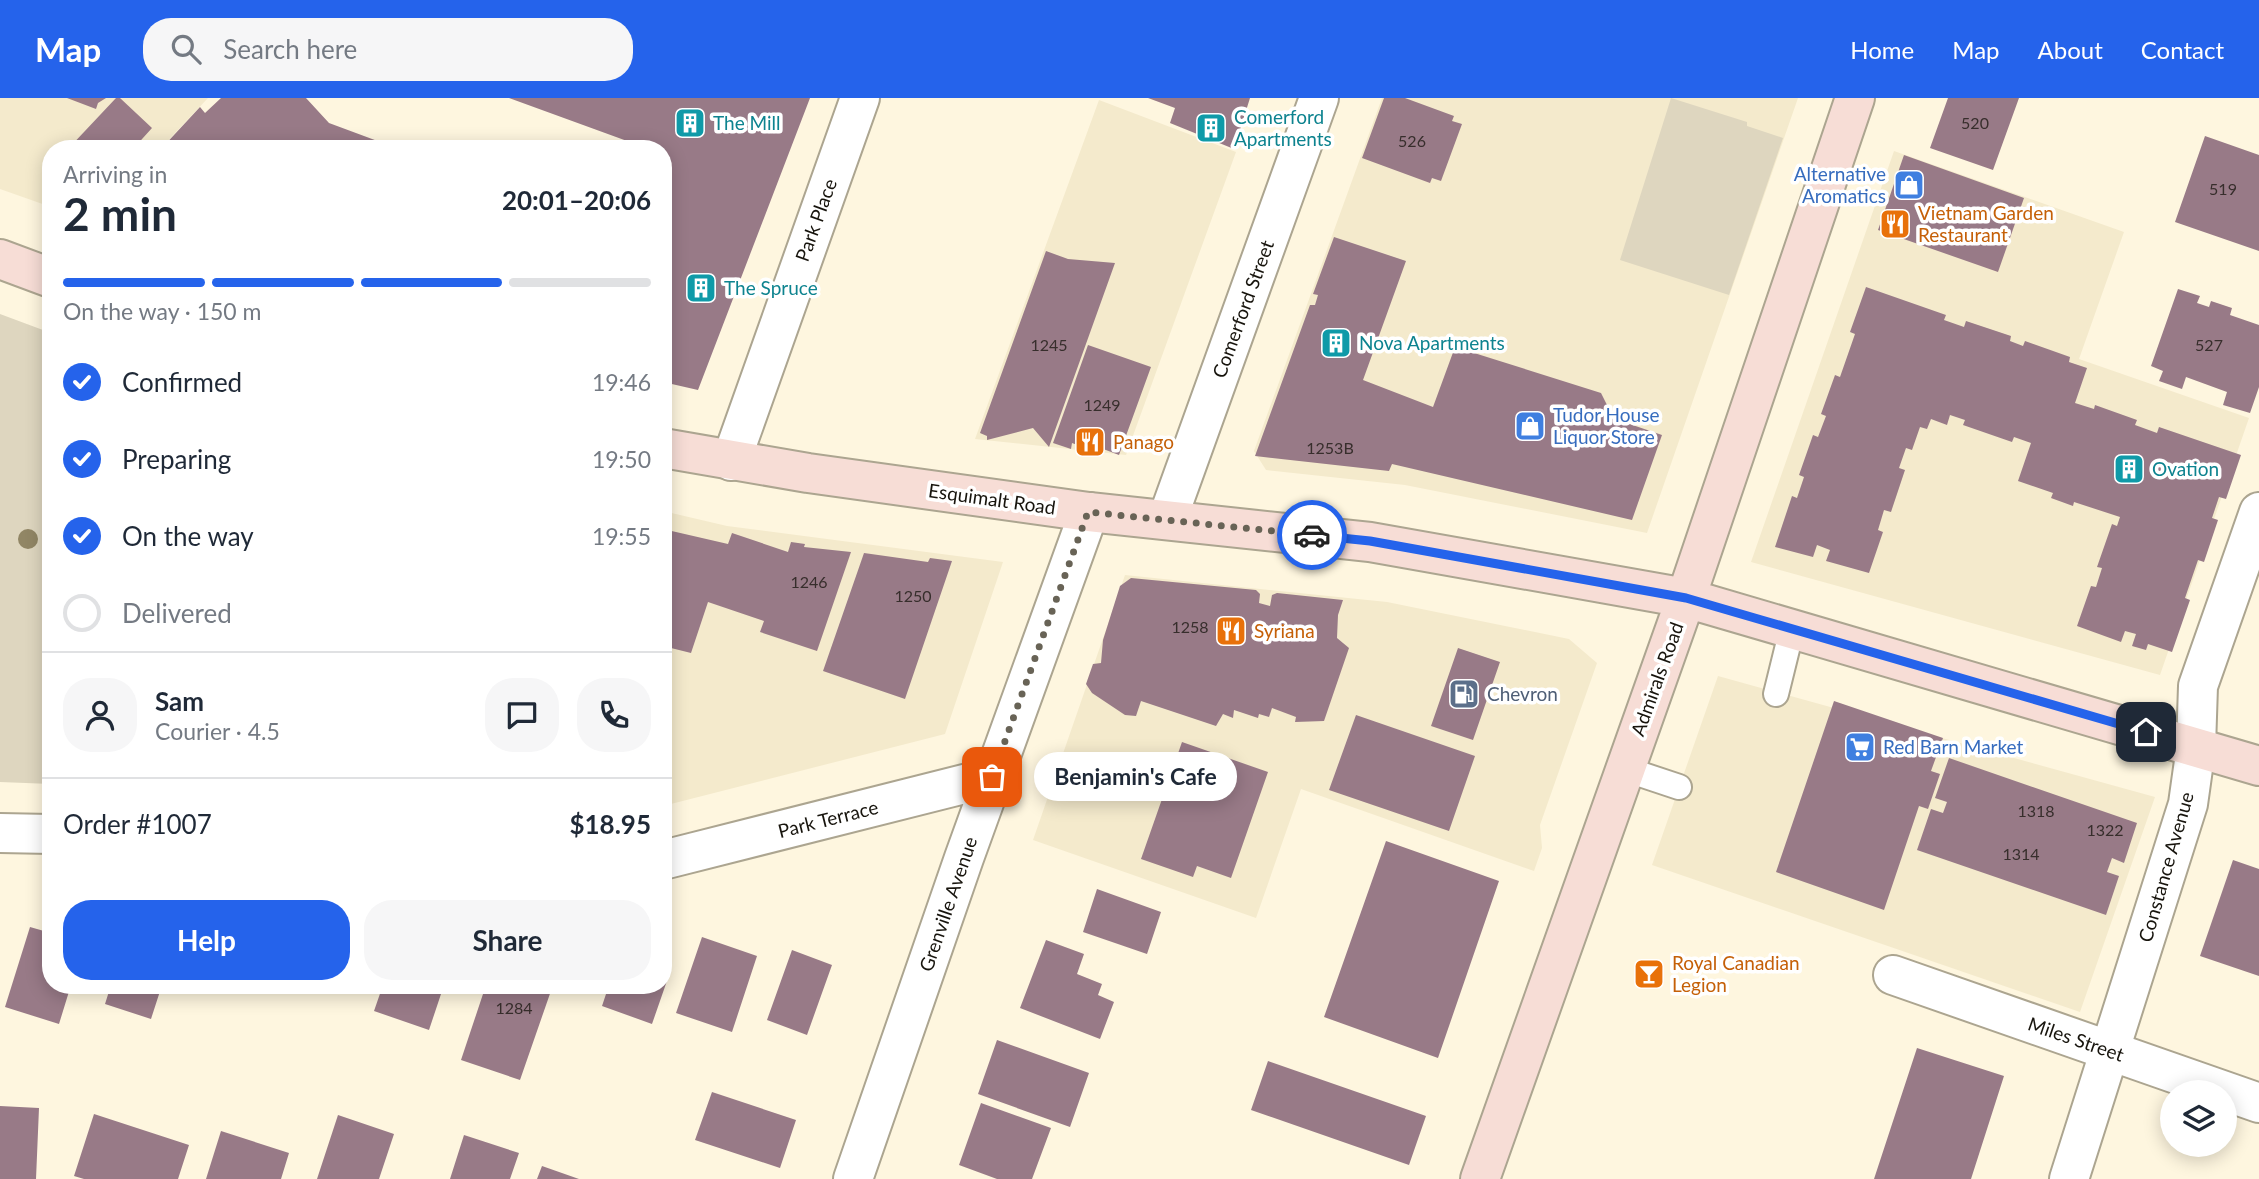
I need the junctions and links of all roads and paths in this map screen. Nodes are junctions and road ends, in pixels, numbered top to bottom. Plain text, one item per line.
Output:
1 (860, 98) edge
2 (1319, 98) edge
3 (1855, 98) edge
4 (0, 259) edge
5 (42, 275) edge
6 (672, 450) edge
7 (731, 461) junction
8 (1088, 512) junction
9 (2259, 512) edge
10 (1167, 520) junction
11 (1686, 598) junction
12 (1792, 629) junction
13 (1776, 694) dead end
14 (2196, 747) junction
15 (2259, 766) edge
16 (1625, 769) junction
17 (992, 777) junction
18 (1679, 787) dead end
19 (0, 832) edge
20 (42, 834) edge
21 (672, 858) edge
22 (1893, 975) dead end
23 (2110, 1051) junction
24 (2259, 1102) edge
25 (853, 1179) edge
26 (1480, 1179) edge
27 (2069, 1179) edge

1 - 7 street, Park Place
2 - 10 street, Comerford Street
3 - 11 main road, Admirals Road
4 - 5 main road
6 - 7 main road, Esquimalt Road
7 - 8 main road, Esquimalt Road
8 - 10 main road, Esquimalt Road
8 - 17 street, Grenville Avenue
9 - 14 street, Constance Avenue
10 - 11 main road, Esquimalt Road
11 - 12 main road, Esquimalt Road
11 - 16 main road, Admirals Road
12 - 13 lane
12 - 14 main road, Esquimalt Road
14 - 15 main road, Esquimalt Road
14 - 23 street, Constance Avenue
16 - 18 lane
16 - 26 main road, Admirals Road
17 - 21 street, Park Terrace
17 - 25 street, Grenville Avenue
19 - 20 street
22 - 23 street, Miles Street
23 - 24 street, Miles Street
23 - 27 street, Constance Avenue

